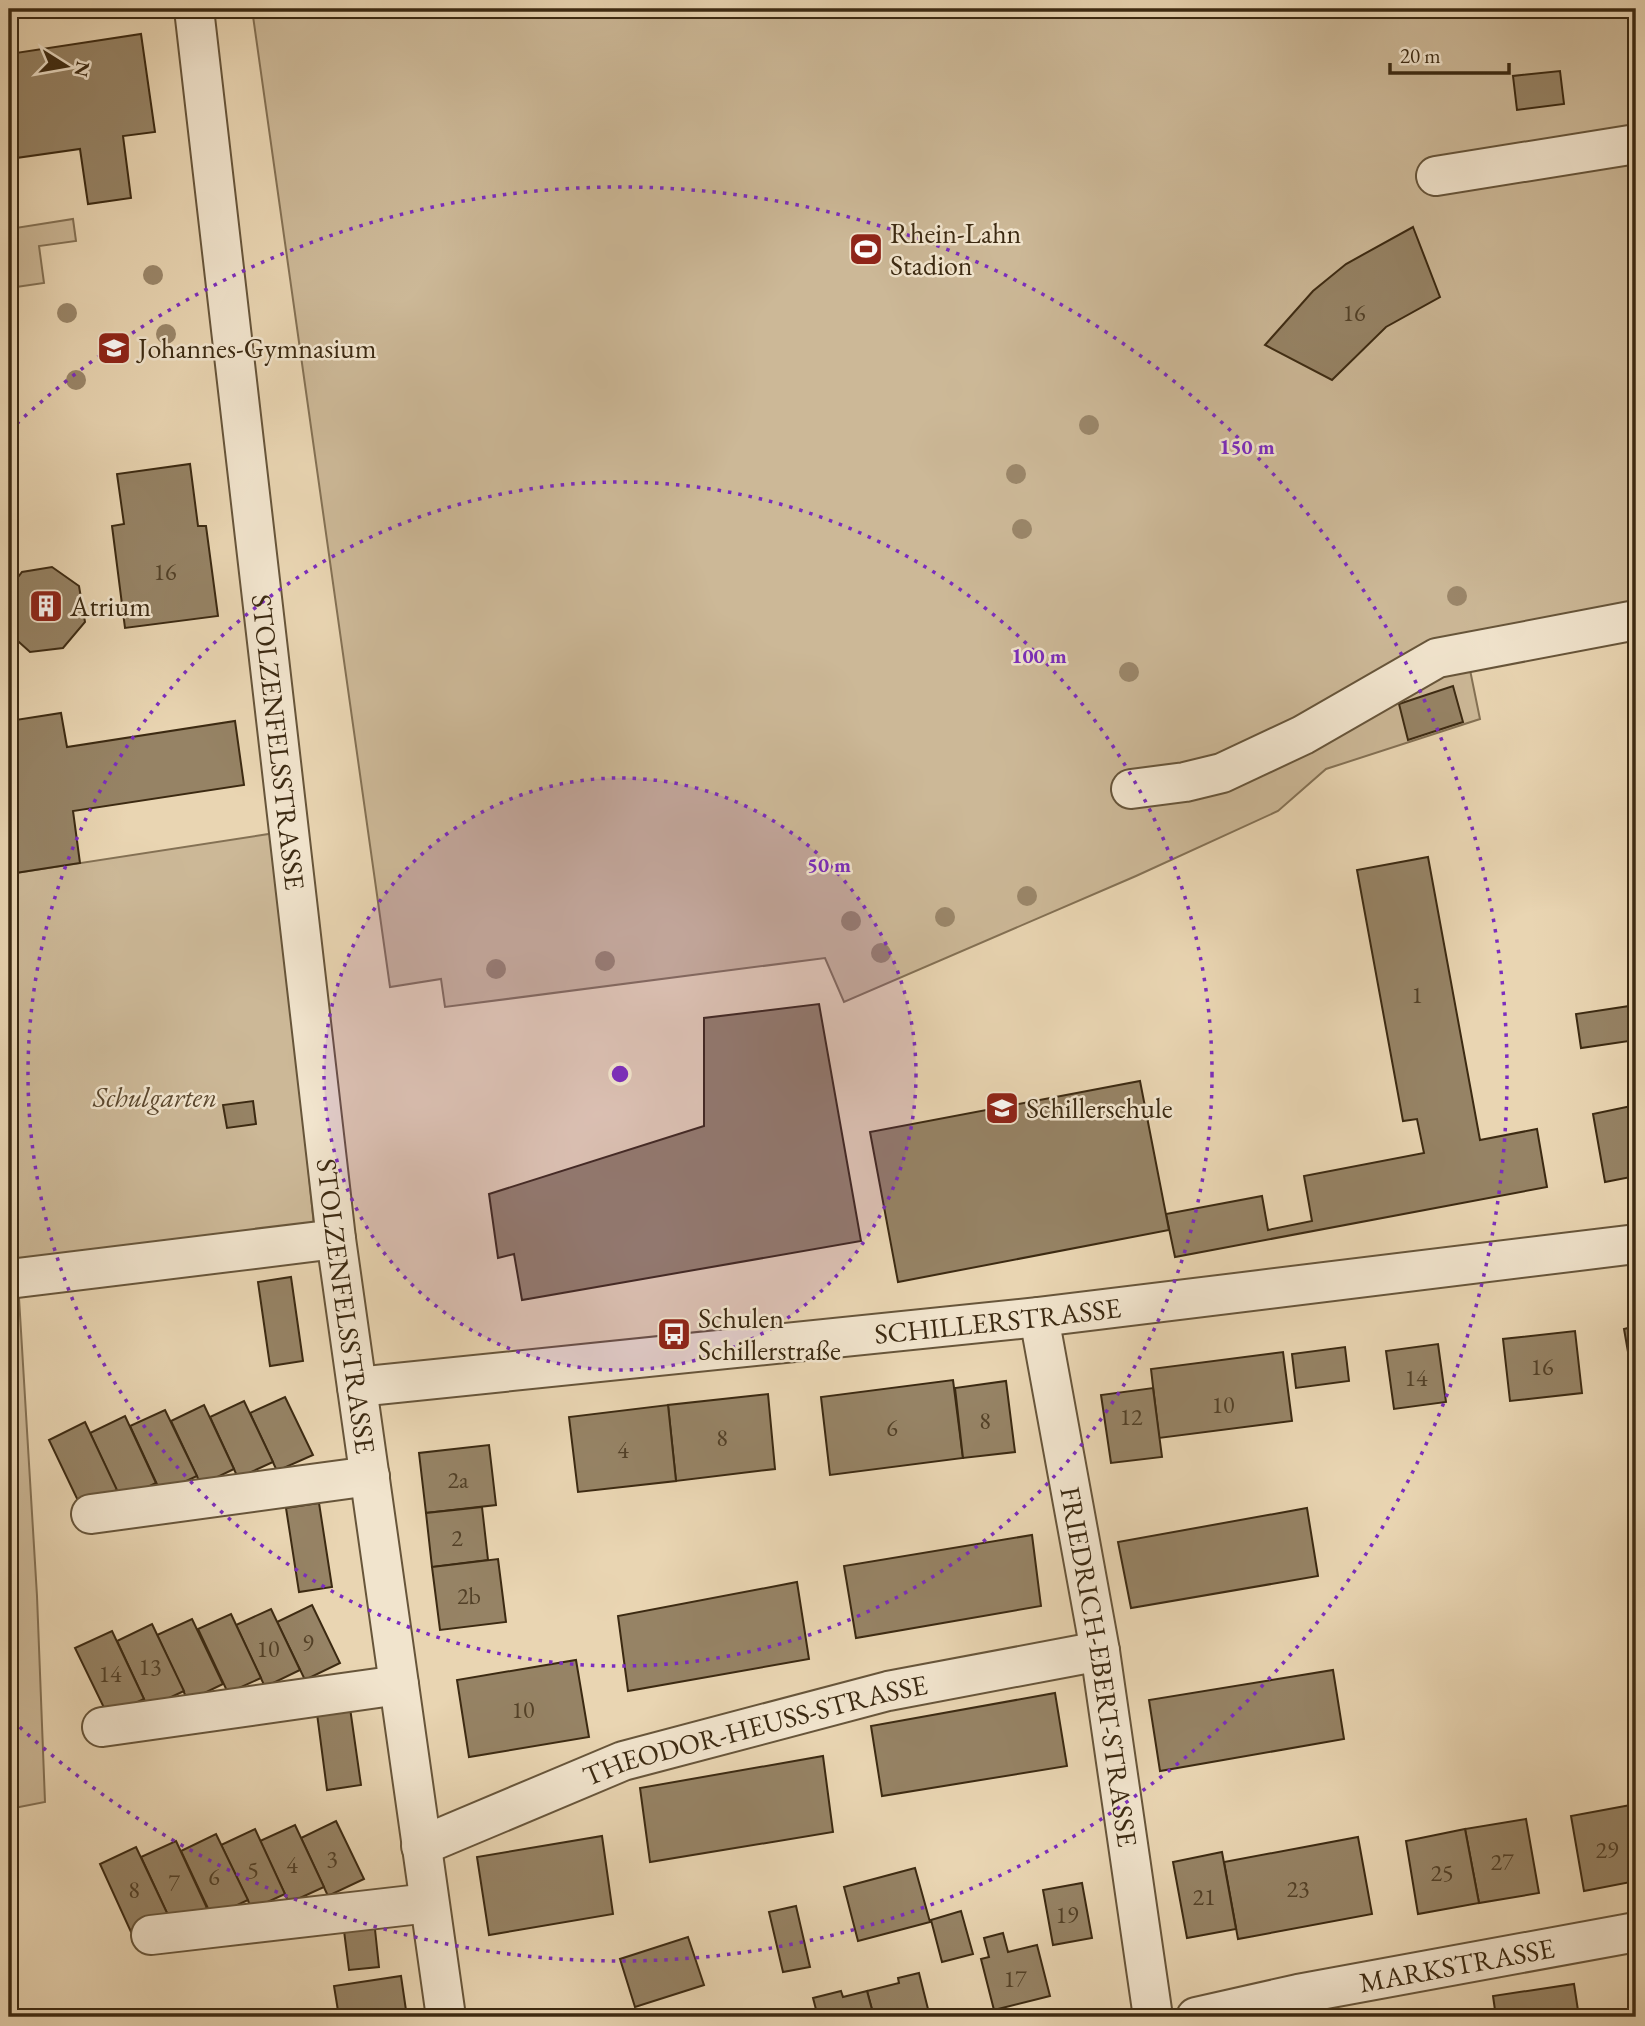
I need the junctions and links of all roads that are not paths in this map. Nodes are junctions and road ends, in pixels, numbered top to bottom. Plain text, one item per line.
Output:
1 (194, 9) edge
2 (1636, 144) edge
3 (1436, 176) dead end
4 (1636, 620) edge
5 (1131, 789) dead end
6 (336, 1239) junction
7 (1636, 1244) edge
8 (9, 1279) edge
9 (1040, 1317) junction
10 (357, 1387) junction
11 (370, 1476) junction
12 (91, 1514) dead end
13 (1100, 1651) junction
14 (399, 1685) junction
15 (102, 1727) dead end
16 (421, 1846) junction
17 (429, 1903) junction
18 (1636, 1932) edge
19 (151, 1935) dead end
20 (446, 2017) edge
21 (1153, 2017) edge
22 (1196, 2017) edge

1 - 6 street, STOLZENFELSSTRASSE
2 - 3 street
4 - 5 street
6 - 8 street
6 - 10 street, STOLZENFELSSTRASSE
7 - 9 street, SCHILLERSTRASSE
9 - 10 street, SCHILLERSTRASSE
9 - 13 street, FRIEDRICH-EBERT-STRASSE
10 - 11 street, STOLZENFELSSTRASSE
11 - 12 street, STOLZENFELSSTRASSE
11 - 14 street, STOLZENFELSSTRASSE
13 - 16 street, THEODOR-HEUSS-STRASSE
13 - 21 street, FRIEDRICH-EBERT-STRASSE
14 - 15 street
14 - 16 street, STOLZENFELSSTRASSE
16 - 17 street, STOLZENFELSSTRASSE
17 - 19 street
17 - 20 street, STOLZENFELSSTRASSE
18 - 22 street, MARKSTRASSE

